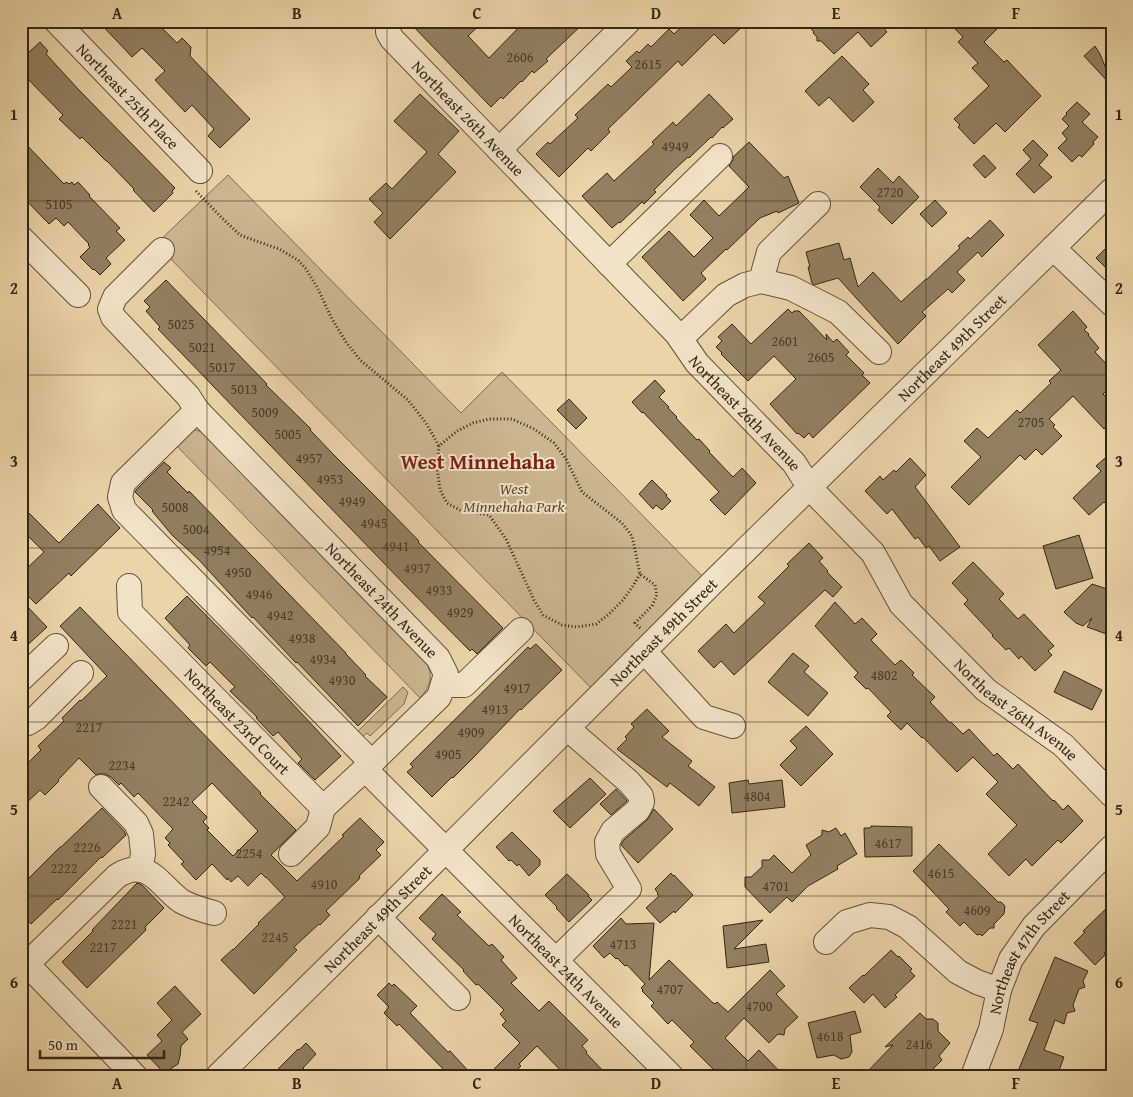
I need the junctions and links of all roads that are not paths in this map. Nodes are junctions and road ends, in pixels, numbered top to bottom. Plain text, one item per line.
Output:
1 (56, 21) edge
2 (388, 21) edge
3 (629, 21) edge
4 (499, 150) junction
5 (720, 156) dead end
6 (200, 171) road end
7 (1112, 190) edge
8 (818, 204) dead end
9 (21, 238) edge
10 (1053, 248) junction
11 (162, 250) dead end
12 (609, 264) junction
13 (761, 281) junction
14 (78, 296) dead end
15 (1112, 304) edge
16 (681, 338) junction
17 (878, 352) dead end
18 (197, 410) junction
19 (810, 488) junction
20 (129, 586) dead end
21 (521, 630) dead end
22 (644, 641) junction
23 (56, 646) dead end
24 (81, 673) dead end
25 (21, 679) edge
26 (442, 685) junction
27 (21, 725) edge
28 (733, 726) dead end
29 (567, 728) junction
30 (368, 766) junction
31 (101, 787) dead end
32 (1112, 795) edge
33 (323, 808) junction
34 (1112, 847) edge
35 (445, 850) junction
36 (291, 854) dead end
37 (140, 870) junction
38 (214, 913) dead end
39 (378, 917) junction
40 (826, 942) dead end
41 (556, 960) junction
42 (24, 961) edge
43 (999, 990) junction
44 (458, 998) dead end
45 (135, 1076) edge
46 (218, 1076) edge
47 (672, 1076) edge
48 (973, 1076) edge

1 - 6 street, Northeast 25th Place
2 - 4 street, Northeast 26th Avenue
3 - 4 street
4 - 12 street, Northeast 26th Avenue
5 - 12 street
7 - 10 street, Northeast 49th Street
8 - 13 street
9 - 14 street
10 - 15 street
10 - 19 street, Northeast 49th Street
11 - 18 street, Northeast 24th Avenue
12 - 16 street, Northeast 26th Avenue
13 - 16 street
13 - 17 street
16 - 19 street, Northeast 26th Avenue
18 - 26 street, Northeast 24th Avenue
18 - 30 street, Northeast 24th Avenue
19 - 22 street, Northeast 49th Street
19 - 32 street, Northeast 26th Avenue
20 - 33 street, Northeast 23rd Court
21 - 26 street
22 - 28 street
22 - 29 street, Northeast 49th Street
23 - 25 street
24 - 27 street
26 - 30 street
29 - 35 street, Northeast 49th Street
29 - 41 street
30 - 33 street
30 - 35 street, Northeast 24th Avenue
31 - 37 street
33 - 36 street
34 - 43 street, Northeast 47th Street
35 - 39 street, Northeast 49th Street
35 - 41 street, Northeast 24th Avenue
37 - 38 street
37 - 42 street
39 - 44 street
39 - 46 street, Northeast 49th Street
40 - 43 street
41 - 47 street, Northeast 24th Avenue
42 - 45 street
43 - 48 street, Northeast 47th Street

